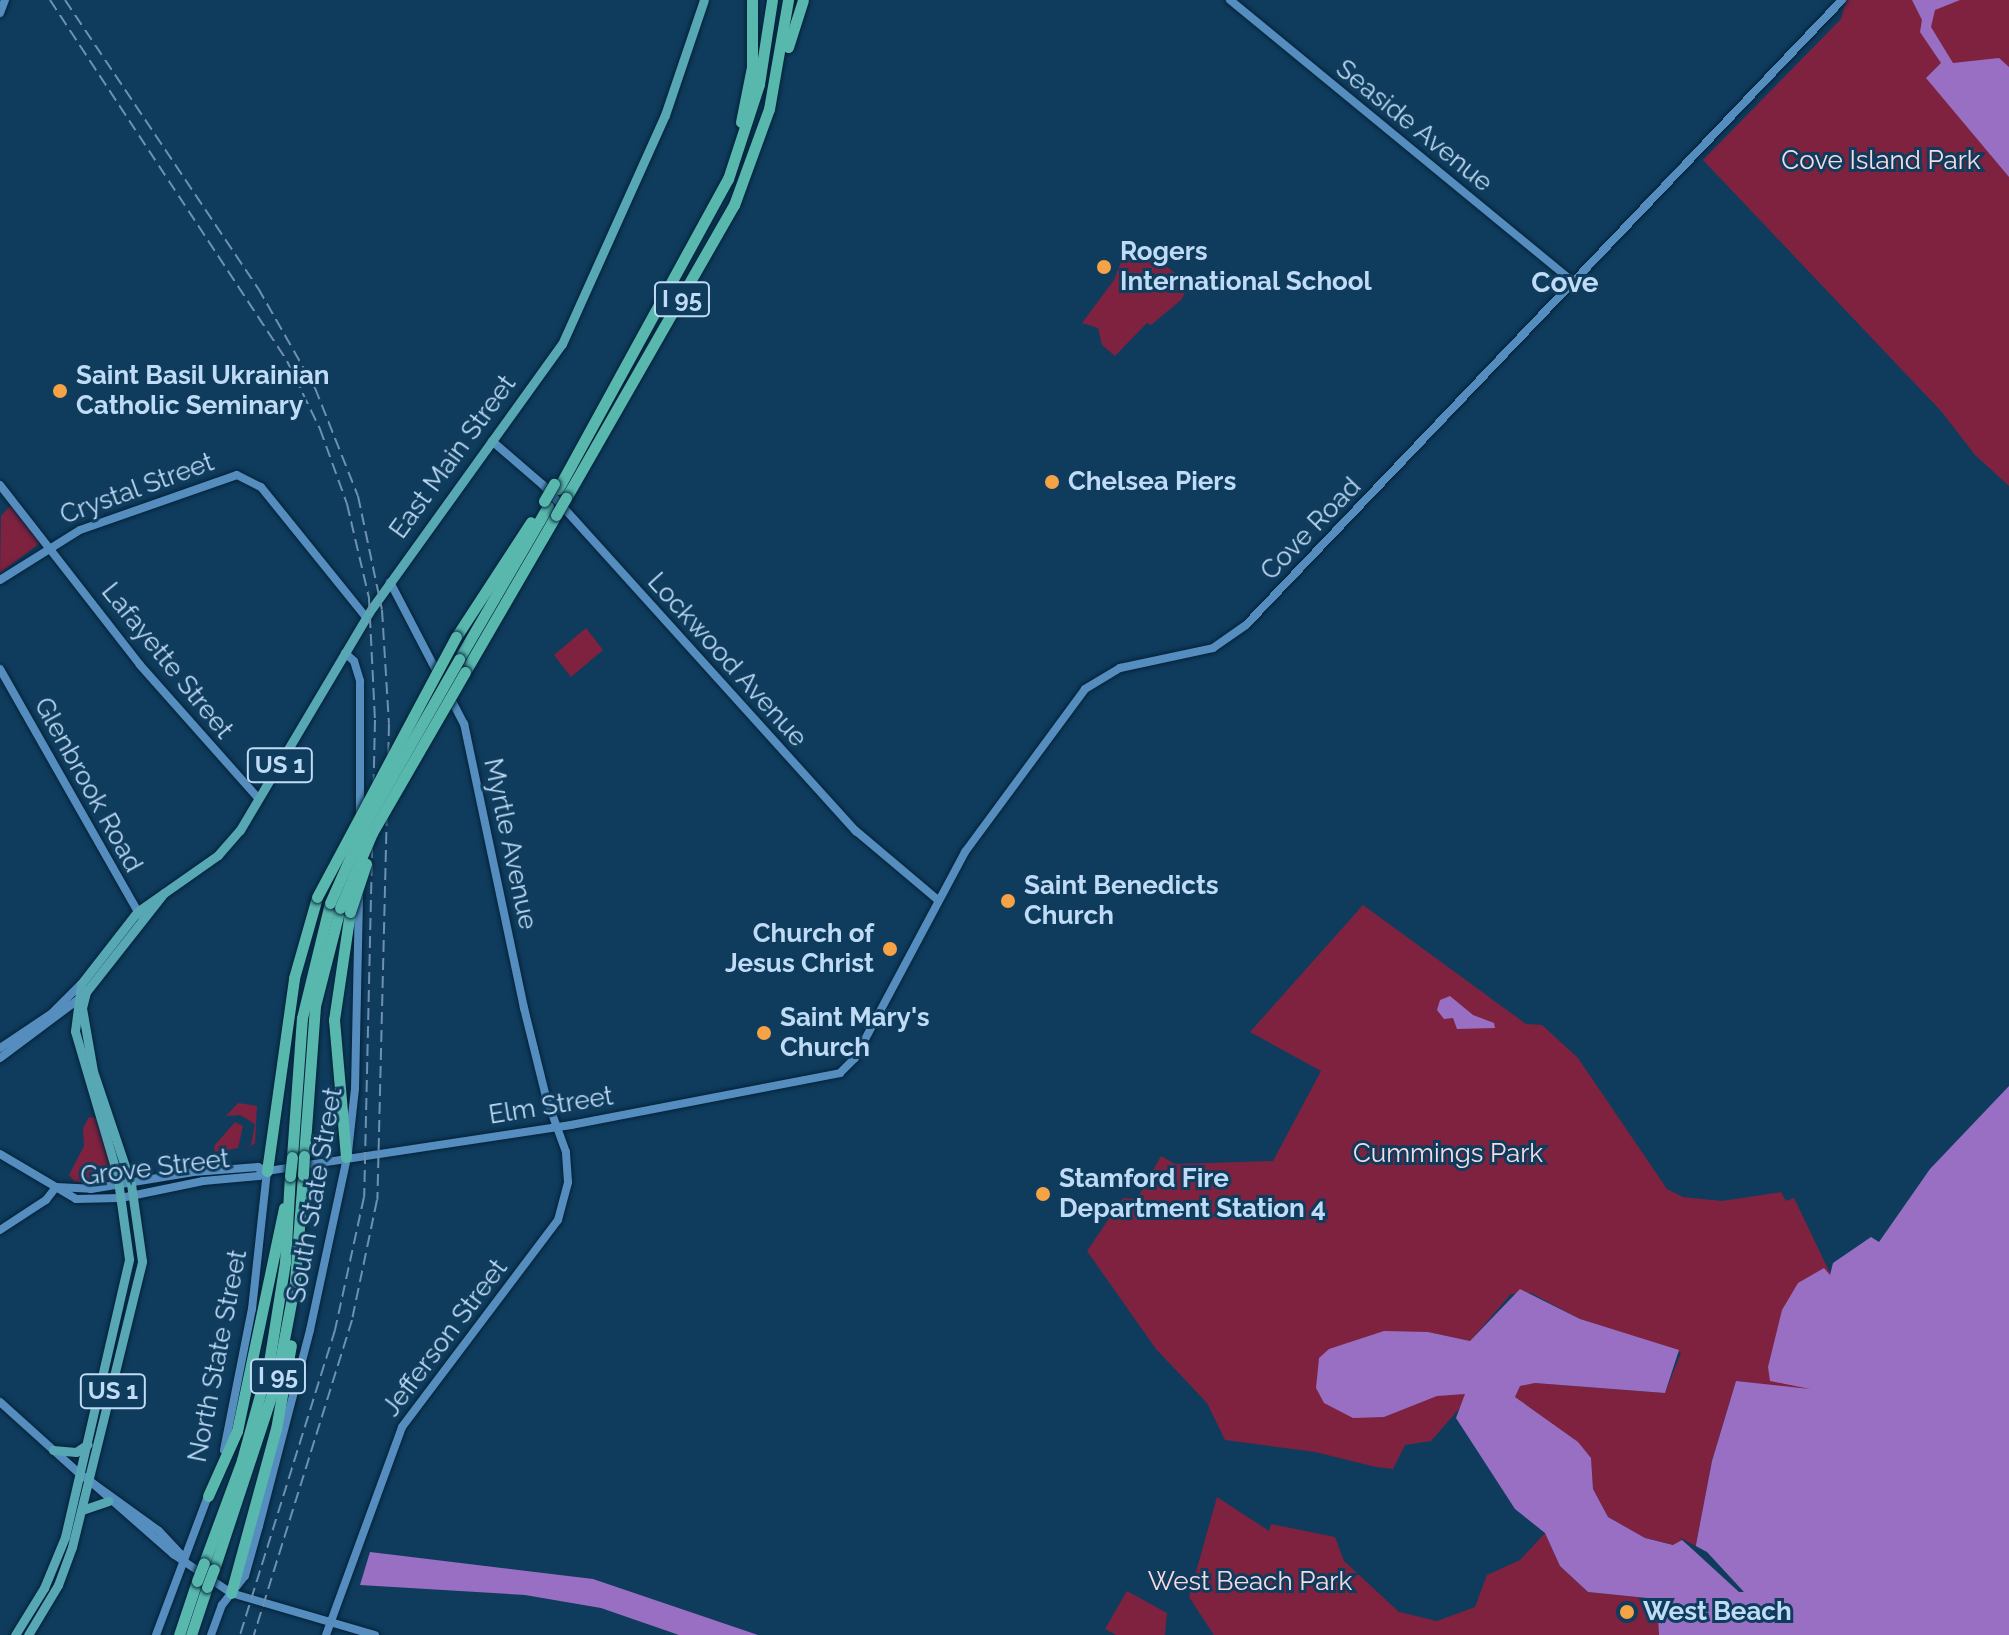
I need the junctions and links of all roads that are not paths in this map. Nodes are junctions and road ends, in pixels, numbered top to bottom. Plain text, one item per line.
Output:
1 (5, 0) edge
2 (704, 0) edge
3 (752, 0) edge
4 (772, 0) edge
5 (788, 0) edge
6 (803, 0) edge
7 (1230, 0) edge
8 (1842, 0) edge
9 (0, 13) edge
10 (774, 89) junction
11 (728, 179) junction
12 (1574, 283) junction
13 (492, 441) junction
14 (0, 485) edge
15 (560, 490) junction
16 (549, 507) junction
17 (49, 544) junction
18 (0, 580) edge
19 (390, 582) junction
20 (491, 592) junction
21 (366, 617) junction
22 (345, 653) junction
23 (0, 669) edge
24 (259, 799) junction
25 (938, 900) junction
26 (340, 908) junction
27 (140, 915) junction
28 (83, 988) junction
29 (75, 1004) junction
30 (0, 1048) edge
31 (0, 1058) edge
32 (840, 1073) joint
33 (557, 1127) junction
34 (0, 1154) edge
35 (346, 1157) junction
36 (264, 1171) junction
37 (297, 1176) junction
38 (131, 1184) junction
39 (120, 1186) junction
40 (56, 1187) junction
41 (133, 1195) junction
42 (121, 1198) junction
43 (0, 1230) edge
44 (295, 1281) junction
45 (0, 1402) edge
46 (88, 1444) junction
47 (53, 1450) junction
48 (80, 1474) junction
49 (90, 1481) junction
50 (208, 1496) junction
51 (108, 1501) junction
52 (82, 1510) junction
53 (183, 1558) junction
54 (209, 1566) junction
55 (202, 1584) junction
56 (231, 1593) junction
57 (334, 1630) edge
58 (15, 1635) edge
59 (28, 1635) edge
60 (156, 1635) edge
61 (179, 1635) edge
62 (191, 1635) edge
63 (211, 1635) edge
64 (326, 1635) edge
65 (375, 1635) edge

1 - 9 main road
2 - 13 main road, East Main Street / US 1
3 - 11 highway
4 - 11 highway, I 95
5 - 10 highway, I 95
6 - 10 highway
7 - 12 main road, Seaside Avenue
8 - 12 main road, Cove Road
10 - 15 highway, I 95
11 - 15 highway, I 95
12 - 25 main road, Cove Road
13 - 19 main road, East Main Street / US 1
13 - 25 main road, Lockwood Avenue
14 - 17 main road, Lafayette Street
15 - 16 highway, bridge
15 - 16 highway, I 95, bridge
16 - 20 highway
16 - 26 highway, I 95, bridge
17 - 18 main road, Crystal Street
17 - 21 main road, Crystal Street
17 - 24 main road, Lafayette Street
19 - 21 main road, East Main Street / US 1
19 - 33 main road, Myrtle Avenue
20 - 26 highway, I 95, bridge
20 - 36 highway, bridge
21 - 22 main road, East Main Street / US 1
22 - 24 main road, East Main Street / US 1
22 - 35 main road, South State Street
23 - 27 main road, Glenbrook Road
24 - 27 main road, East Main Street / US 1
25 - 32 main road, Cove Road
26 - 35 highway
26 - 37 highway, I 95, bridge
27 - 28 main road, East Main Street / US 1
28 - 29 main road, East Main Street / US 1
28 - 30 main road
28 - 38 main road, US 1
29 - 31 main road
29 - 39 main road, East Main Street / US 1
32 - 33 main road, Elm Street
33 - 35 main road, Elm Street
33 - 57 main road, Jefferson Street
34 - 40 main road, Grove Street
35 - 36 main road, Elm Street
35 - 56 main road, South State Street
36 - 38 main road, Grove Street
36 - 41 main road, Grove Street
36 - 50 main road, North State Street
37 - 44 highway, I 95
37 - 50 highway
37 - 54 highway, I 95
38 - 39 main road, Grove Street
38 - 41 main road, US 1
39 - 40 main road, Grove Street
39 - 42 main road, US 1
40 - 42 main road, Grove Street
40 - 43 main road
41 - 42 main road, Grove Street
41 - 49 main road, US 1
42 - 46 main road, US 1
44 - 54 highway, I 95
44 - 56 highway
45 - 47 main road
46 - 47 main road
46 - 48 main road, US 1
47 - 48 main road
48 - 49 main road
48 - 58 main road, US 1
49 - 51 main road
49 - 52 main road, US 1
49 - 53 main road
50 - 53 main road, North State Street
51 - 52 main road
51 - 53 main road
52 - 59 main road, US 1
53 - 56 main road
53 - 60 main road, North State Street
54 - 55 highway, I 95, bridge
55 - 61 highway, I 95
55 - 62 highway, I 95
56 - 57 main road
56 - 63 main road, South State Street
57 - 64 main road
57 - 65 main road

